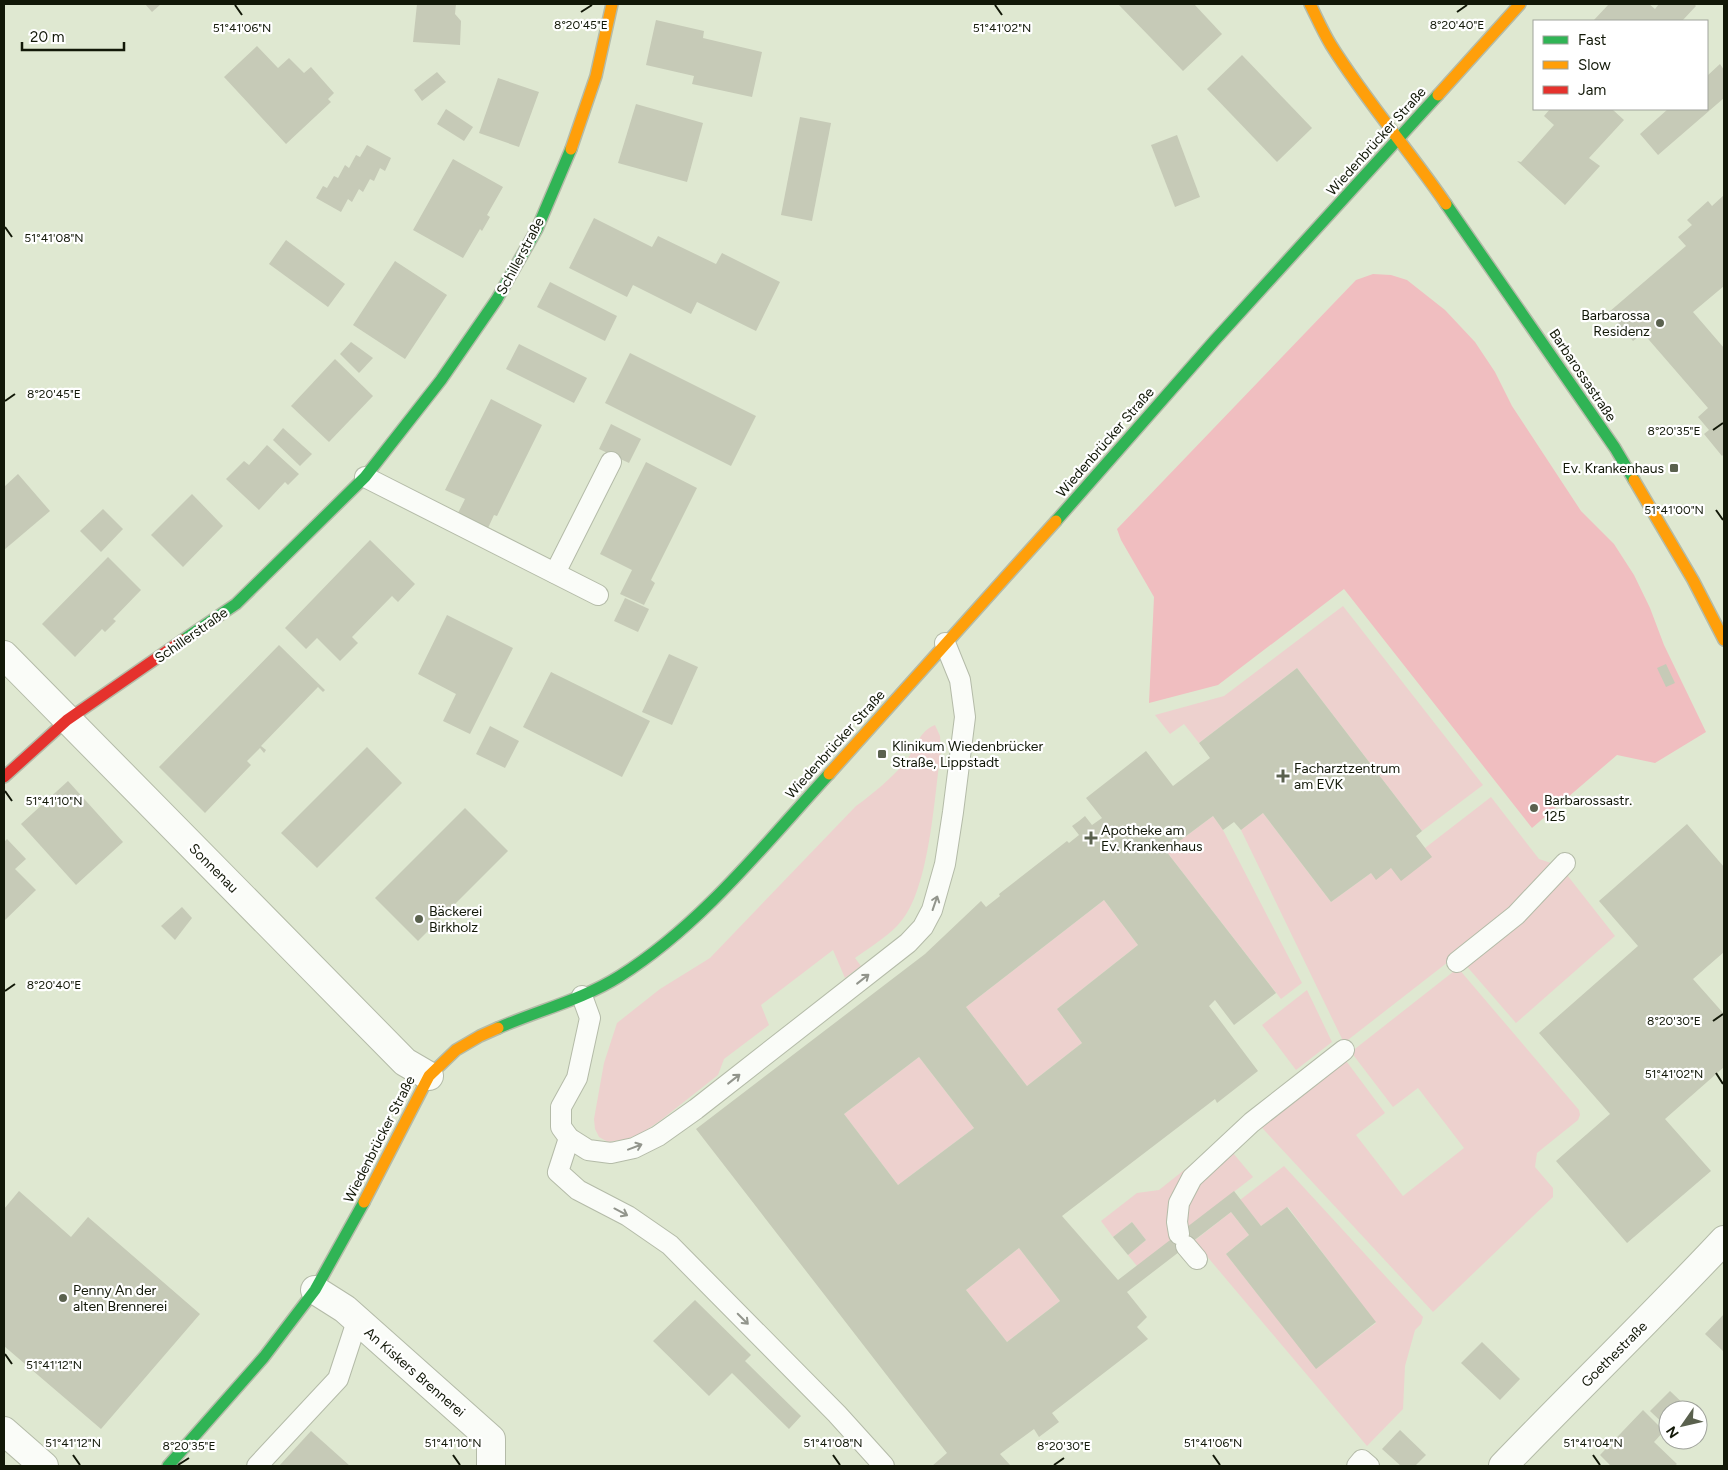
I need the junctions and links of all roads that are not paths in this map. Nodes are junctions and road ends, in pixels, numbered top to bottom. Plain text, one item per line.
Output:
1 (612, 4) edge
2 (1310, 4) edge
3 (1520, 4) edge
4 (1399, 138) junction
5 (611, 462) dead end
6 (365, 477) junction
7 (555, 573) junction
8 (598, 595) dead end
9 (1724, 640) edge
10 (945, 643) junction
11 (4, 655) edge
12 (67, 720) junction
13 (4, 777) edge
14 (1565, 863) dead end
15 (1457, 962) dead end
16 (582, 996) junction
17 (1344, 1050) dead end
18 (429, 1076) junction
19 (569, 1138) junction
20 (1724, 1240) edge
21 (1187, 1246) dead end
22 (315, 1290) junction
23 (357, 1321) junction
24 (4, 1431) edge
25 (44, 1466) edge
26 (168, 1466) edge
27 (257, 1466) edge
28 (491, 1466) edge
29 (884, 1466) edge
30 (1357, 1466) edge
31 (1369, 1466) edge
32 (1503, 1466) edge

1 - 6 street, Schillerstraße
2 - 4 street, Barbarossastraße
3 - 4 street, Wiedenbrücker Straße
4 - 9 street, Barbarossastraße
4 - 10 street, Wiedenbrücker Straße
5 - 7 lane
6 - 7 lane
6 - 12 street, Schillerstraße
7 - 8 lane
10 - 16 street, Wiedenbrücker Straße
19 -> 10 lane
11 - 12 street, Sonnenau
12 - 13 street, Schillerstraße
12 - 18 street, Sonnenau
14 - 15 lane
16 - 18 street, Wiedenbrücker Straße
16 - 19 lane
17 - 21 lane
18 - 22 street, Wiedenbrücker Straße
19 -> 29 lane
20 - 32 street, Goethestraße
22 - 23 street, An Kiskers Brennerei
22 - 26 street, Wiedenbrücker Straße
23 - 27 lane
23 - 28 street, An Kiskers Brennerei
24 - 25 street
30 - 31 lane

